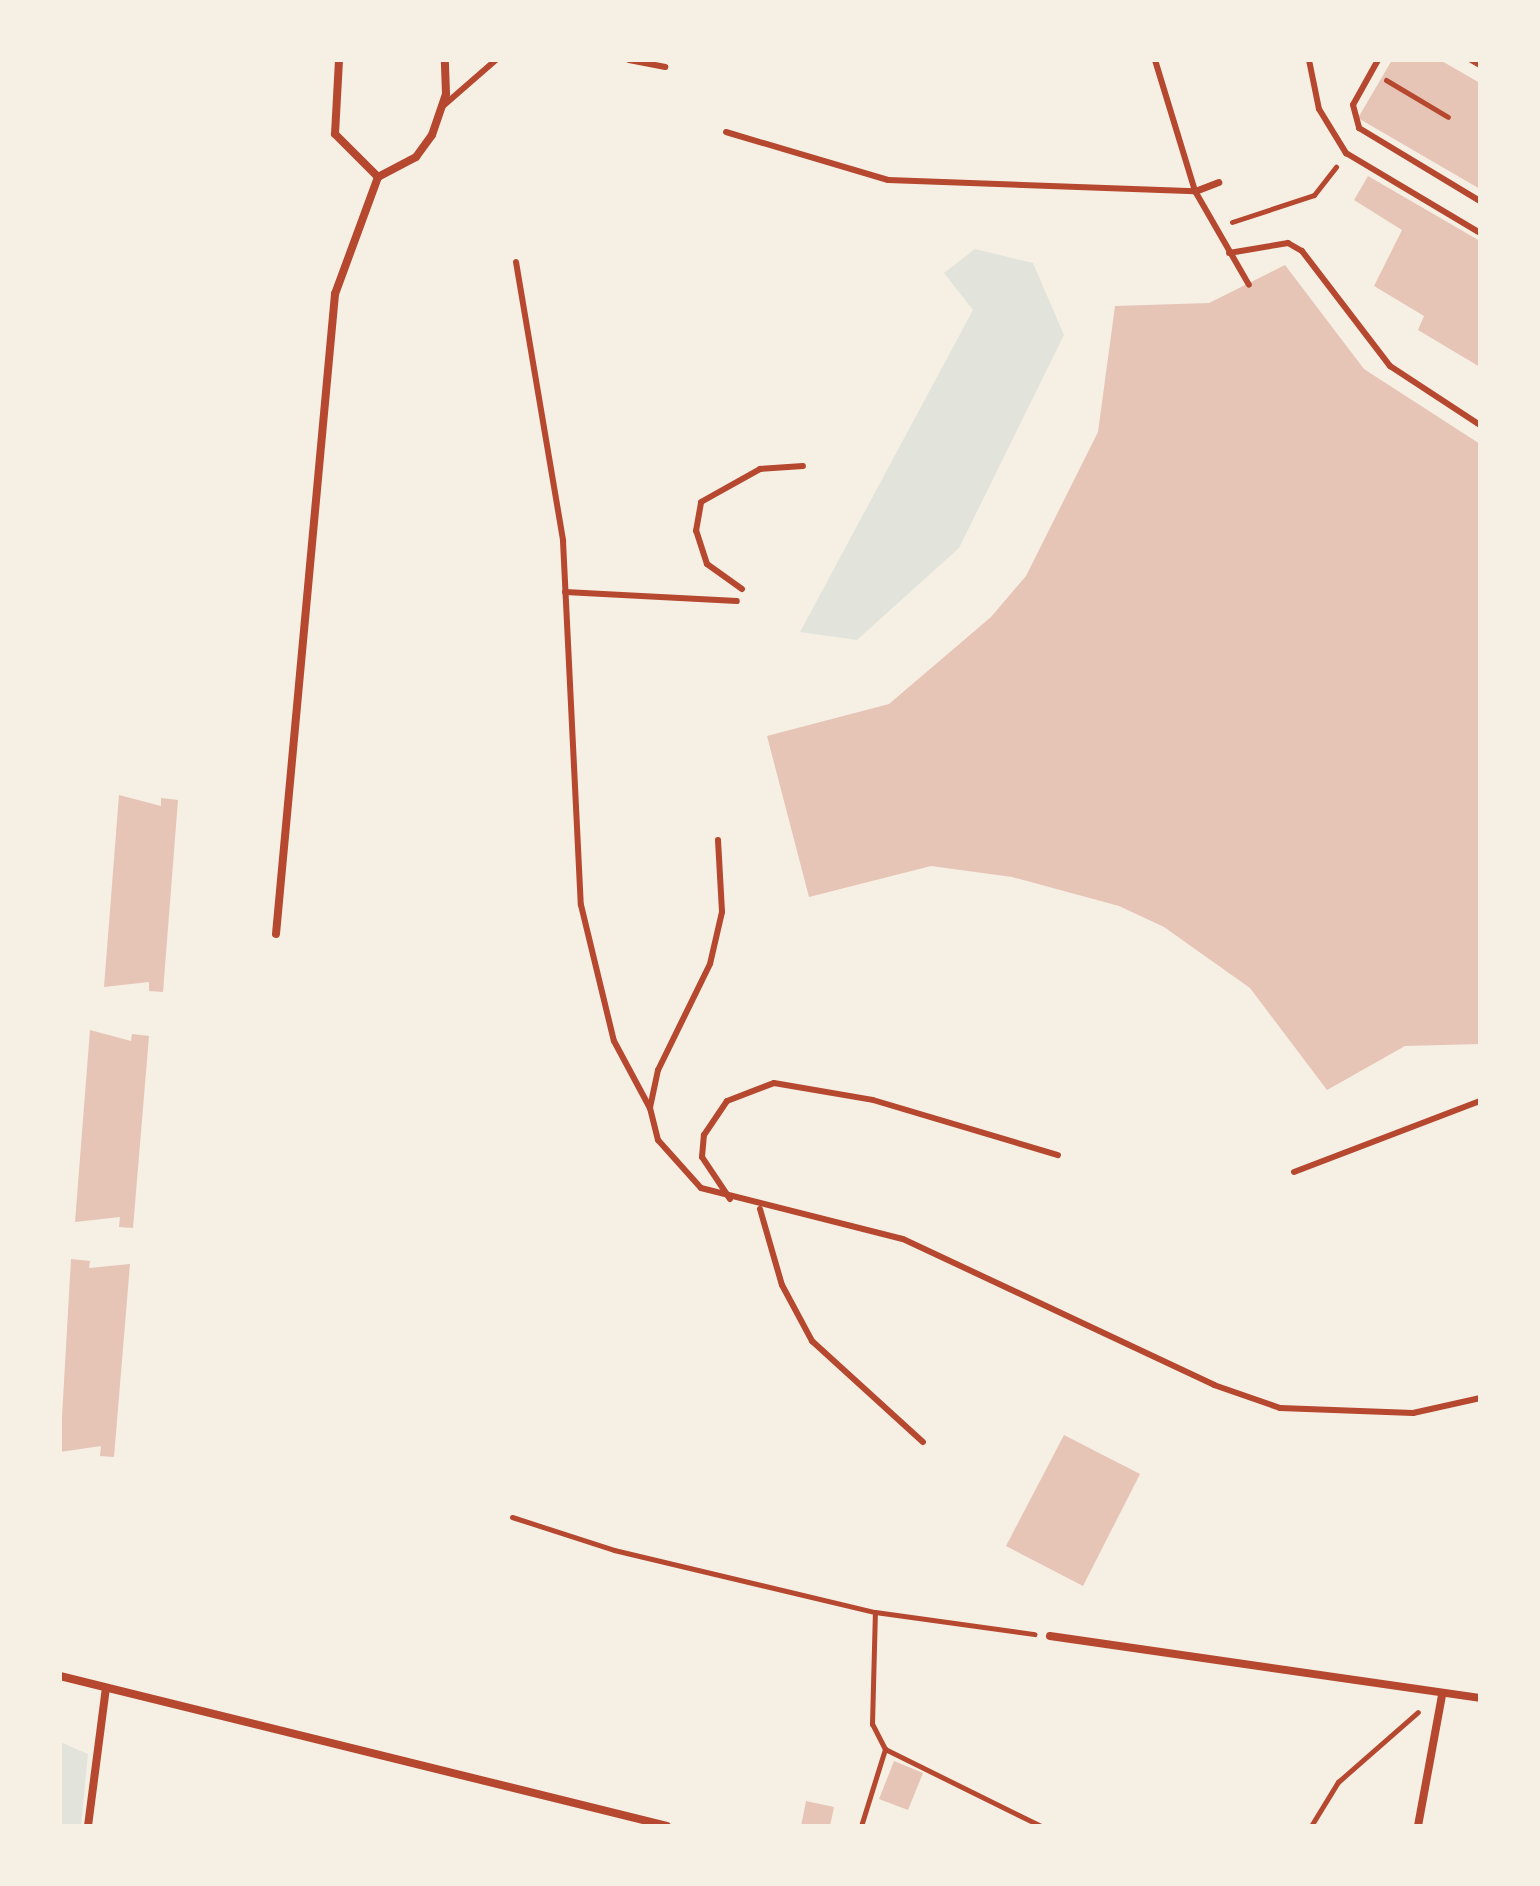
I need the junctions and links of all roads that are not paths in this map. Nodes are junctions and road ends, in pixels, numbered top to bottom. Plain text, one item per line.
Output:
1 (339, 60) edge
2 (445, 60) edge
3 (496, 60) edge
4 (629, 60) edge
5 (1155, 60) edge
6 (1309, 60) edge
7 (1378, 60) edge
8 (1471, 60) edge
9 (1480, 65) edge
10 (665, 67) dead end
11 (443, 106) junction
12 (726, 132) dead end
13 (378, 177) junction
14 (1218, 182) dead end
15 (1195, 191) junction
16 (1480, 201) edge
17 (1480, 233) edge
18 (1229, 253) junction
19 (516, 262) dead end
20 (1249, 285) dead end
21 (1480, 425) edge
22 (803, 466) dead end
23 (742, 589) dead end
24 (565, 592) junction
25 (737, 601) dead end
26 (718, 840) dead end
27 (276, 934) dead end
28 (1480, 1101) edge
29 (650, 1108) junction
30 (1058, 1155) dead end
31 (1294, 1172) dead end
32 (732, 1202) junction
33 (760, 1209) junction
34 (1480, 1398) edge
35 (923, 1442) dead end
36 (1050, 1636) road end
37 (60, 1676) edge
38 (106, 1688) junction
39 (1442, 1695) junction
40 (1480, 1698) edge
41 (88, 1826) edge
42 (667, 1826) edge
43 (1418, 1826) edge

1 - 13 street
2 - 11 street
3 - 11 lane
4 - 10 lane
5 - 15 lane
6 - 17 lane
7 - 16 lane
8 - 9 lane
11 - 13 street
12 - 15 lane
13 - 27 street
14 - 15 street
15 - 18 lane
18 - 20 lane
18 - 21 lane
19 - 24 lane
22 - 23 lane
24 - 25 lane
24 - 29 lane
26 - 29 lane
28 - 31 lane
29 - 32 lane
30 - 32 lane
32 - 33 lane
33 - 34 lane
33 - 35 lane
36 - 39 street
37 - 38 street
38 - 41 street
38 - 42 street
39 - 40 street
39 - 43 street

